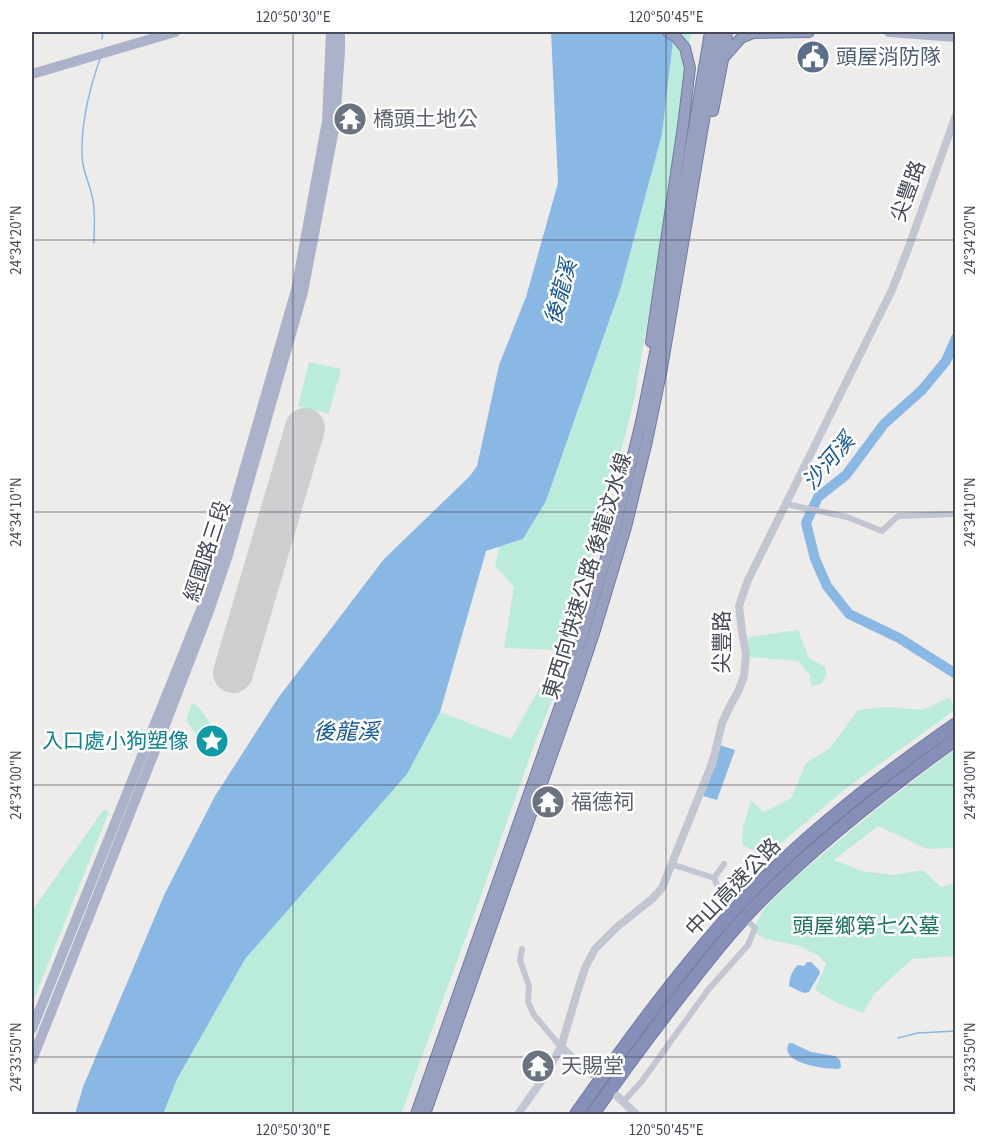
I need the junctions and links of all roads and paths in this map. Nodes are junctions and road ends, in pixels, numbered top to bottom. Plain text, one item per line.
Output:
1 (152, 32) edge
2 (175, 32) edge
3 (331, 32) edge
4 (340, 32) edge
5 (668, 32) edge
6 (708, 32) edge
7 (719, 32) edge
8 (726, 32) edge
9 (809, 32) edge
10 (889, 32) edge
11 (956, 37) edge
12 (723, 59) junction
13 (32, 68) edge
14 (32, 74) edge
15 (956, 115) edge
16 (683, 126) junction
17 (662, 368) junction
18 (641, 422) junction
19 (786, 504) junction
20 (956, 514) edge
21 (956, 724) edge
22 (956, 739) edge
23 (671, 864) junction
24 (724, 864) dead end
25 (714, 878) junction
26 (726, 904) dead end
27 (751, 924) dead end
28 (522, 949) dead end
29 (32, 1029) edge
30 (561, 1047) junction
31 (32, 1060) edge
32 (591, 1074) dead end
33 (620, 1099) joint
34 (416, 1114) edge
35 (425, 1114) edge
36 (518, 1114) edge
37 (576, 1114) edge
38 (593, 1114) edge
39 (636, 1114) edge

1 - 13 main road
2 - 14 main road
3 - 29 main road, 經國路三段
4 - 31 main road, 經國路三段
5 - 16 highway
6 - 16 highway
6 - 18 highway, 東西向快速公路 後龍汶水線
7 - 17 highway, 東西向快速公路 後龍汶水線
8 - 12 highway
9 - 12 highway
10 - 11 main road
12 - 17 highway
15 - 19 street, 尖豐路
16 - 18 highway
17 - 35 highway, 東西向快速公路 後龍汶水線
18 - 34 highway, 東西向快速公路 後龍汶水線
19 - 20 street
19 - 23 street, 尖豐路
21 - 37 highway, 中山高速公路
22 - 38 highway, 中山高速公路
23 - 25 street
23 - 30 street, 尖豐路
24 - 25 street
25 - 26 street
27 - 33 street
28 - 30 street
30 - 32 street
30 - 36 street, 尖豐路
33 - 39 street

